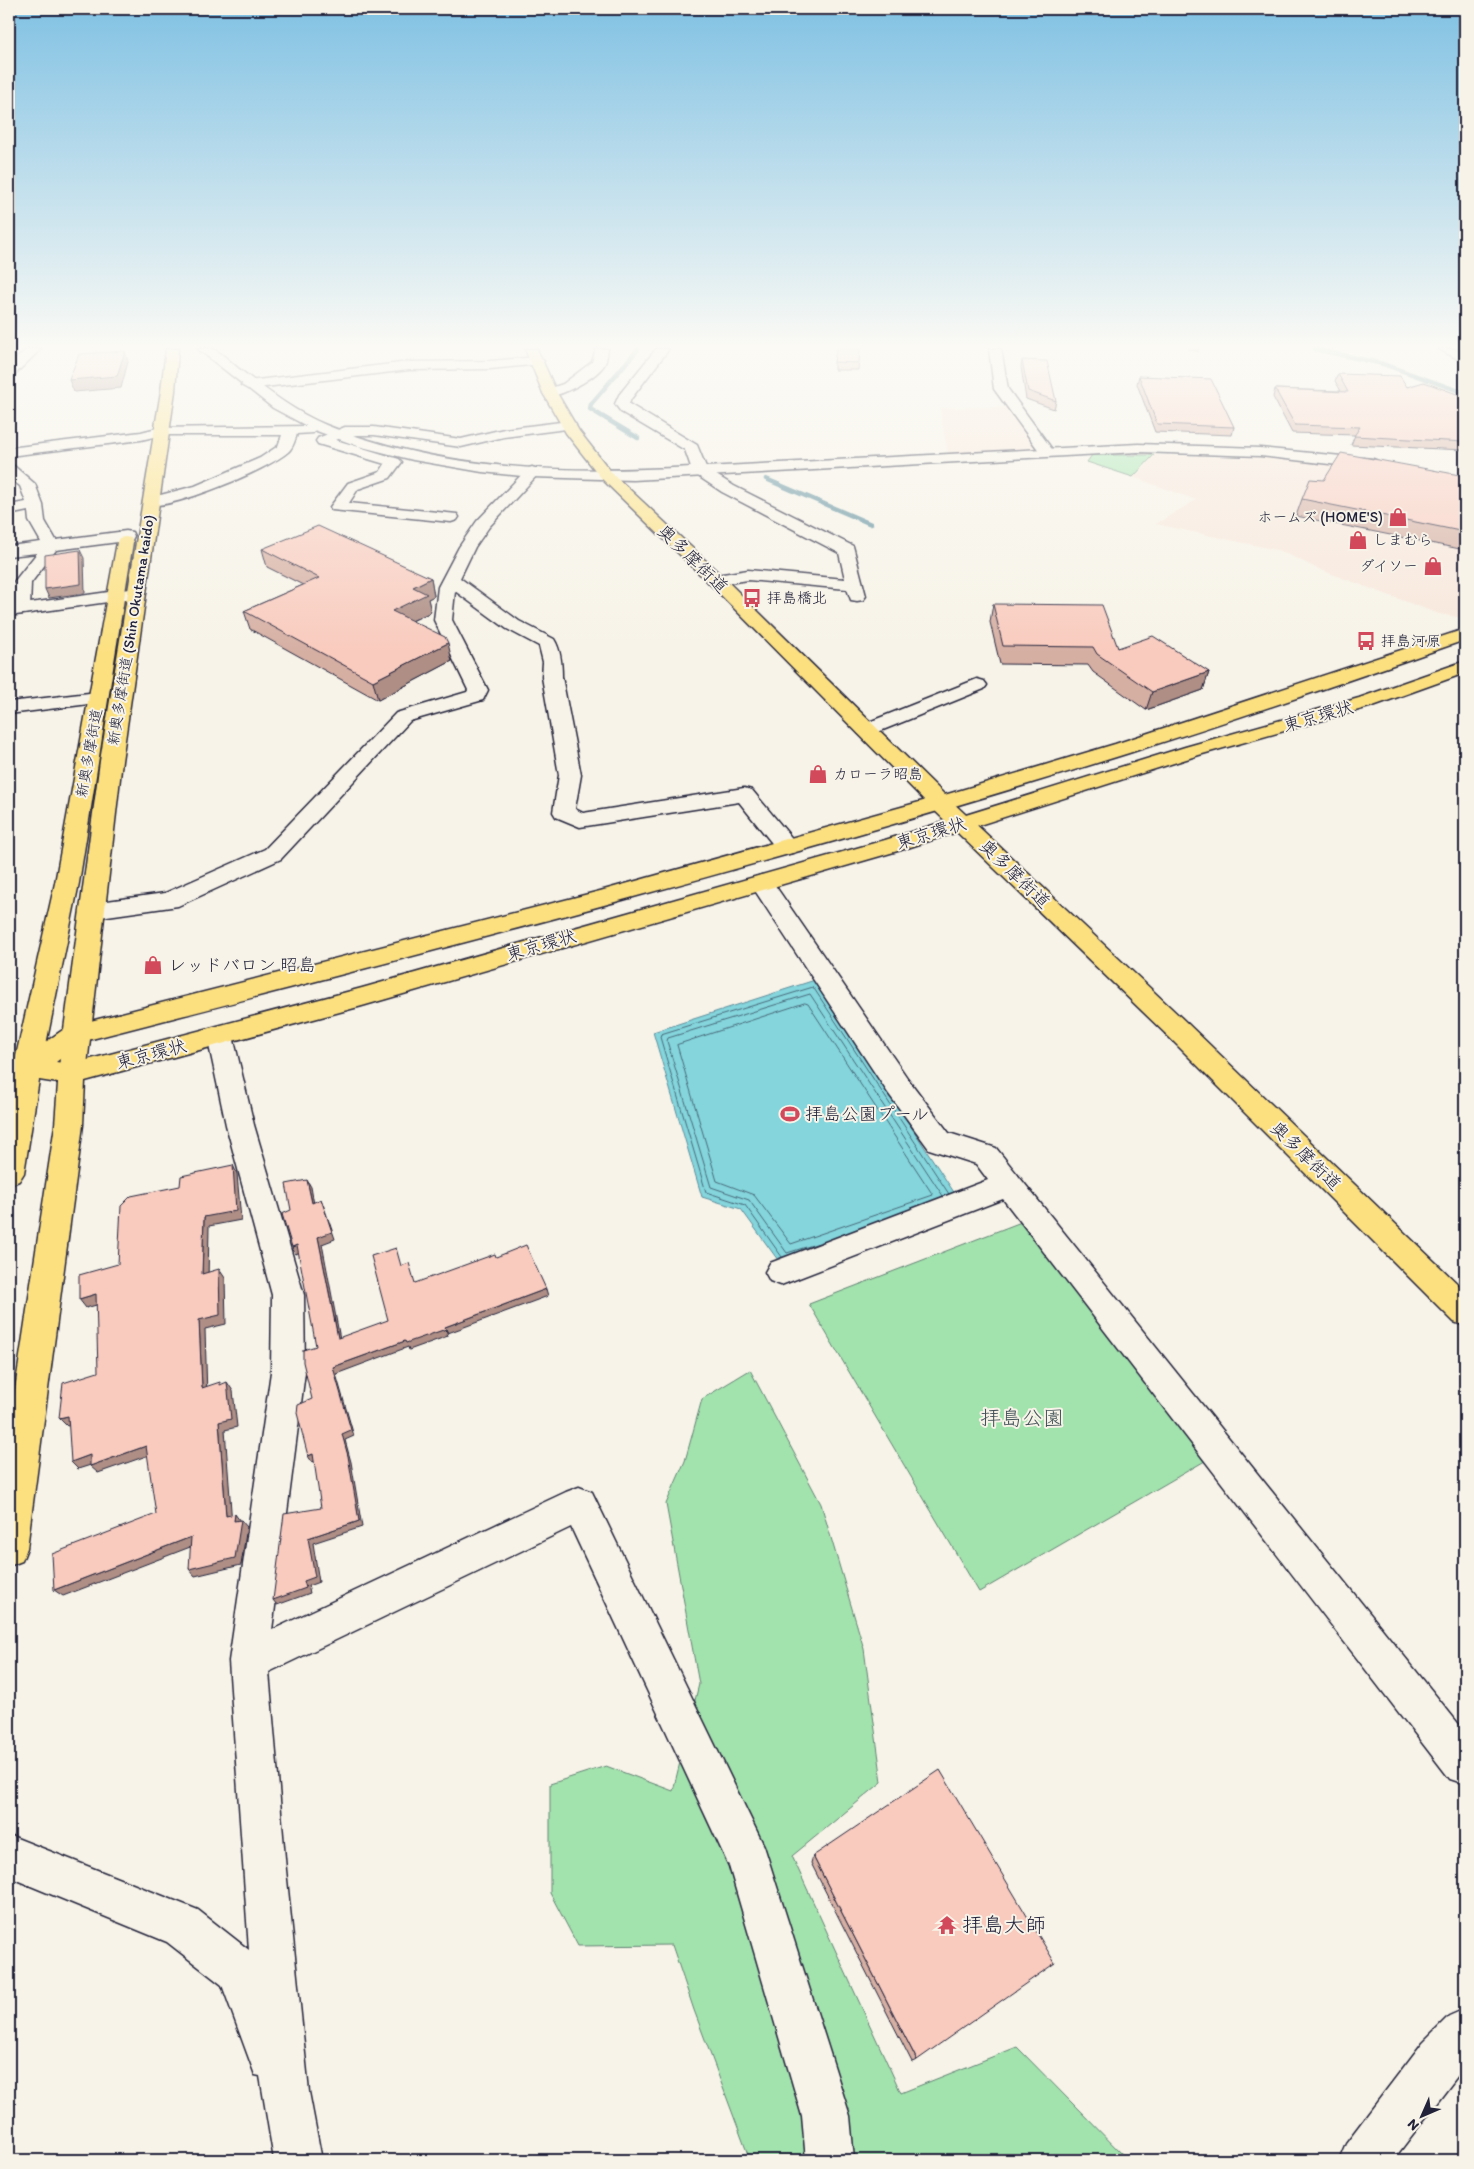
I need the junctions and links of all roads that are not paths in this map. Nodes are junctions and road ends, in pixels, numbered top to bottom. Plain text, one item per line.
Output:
1 (144, 450) edge
2 (149, 450) edge
3 (281, 450) edge
4 (354, 450) edge
5 (393, 450) edge
6 (586, 450) edge
7 (693, 450) edge
8 (1087, 450) edge
9 (1234, 450) edge
10 (1047, 452) joint
11 (1386, 466) edge
12 (9, 469) edge
13 (532, 472) junction
14 (700, 472) junction
15 (607, 476) junction
16 (151, 502) junction
17 (35, 505) junction
18 (9, 510) edge
19 (451, 517) dead end
20 (126, 536) junction
21 (51, 545) junction
22 (9, 551) edge
23 (451, 578) junction
24 (716, 580) junction
25 (127, 595) junction
26 (15, 610) edge
27 (1465, 634) edge
28 (1465, 667) edge
29 (977, 685) dead end
30 (98, 698) junction
31 (9, 708) edge
32 (866, 730) junction
33 (940, 803) junction
34 (962, 823) junction
35 (787, 848) junction
36 (762, 883) junction
37 (93, 910) junction
38 (76, 1034) junction
39 (220, 1036) junction
40 (18, 1072) edge
41 (72, 1074) junction
42 (9, 1173) edge
43 (1008, 1185) junction
44 (781, 1272) dead end
45 (1465, 1312) edge
46 (9, 1548) edge
47 (249, 1661) junction
48 (1465, 1764) edge
49 (9, 1856) edge
50 (1465, 2032) edge
51 (284, 2092) junction
52 (298, 2160) edge
53 (830, 2160) edge
54 (1363, 2160) edge

1 - 20 main road, 新奥多摩街道
2 - 16 main road, 新奥多摩街道 (Shin Okutama kaido)
3 - 16 street
4 - 19 street
5 - 13 street
6 - 15 main road, 奥多摩街道
7 - 14 street
8 - 10 street
9 - 11 street
10 - 14 street
12 - 17 street
13 - 15 street
13 - 23 street
14 - 15 street
14 - 24 street
15 - 24 main road, 奥多摩街道
16 - 25 main road, 新奥多摩街道 (Shin Okutama kaido)
17 - 18 street
17 - 21 street
20 - 21 street
20 - 25 main road, 新奥多摩街道
21 - 22 street
21 - 26 street
23 - 35 street
23 - 37 street
24 - 32 main road, 奥多摩街道
25 - 26 street
25 - 30 main road, 新奥多摩街道
25 - 37 main road, 新奥多摩街道 (Shin Okutama kaido)
27 - 33 main road, 東京環状
28 - 34 main road, 東京環状
29 - 32 street
30 - 31 street
30 - 40 main road, 新奥多摩街道
32 - 33 main road, 奥多摩街道
33 - 34 main road, 奥多摩街道
33 - 35 main road, 東京環状
34 - 36 main road, 東京環状
34 - 45 main road, 奥多摩街道
35 - 38 main road, 東京環状
36 - 39 main road, 東京環状
36 - 43 street
37 - 38 main road
38 - 40 main road, 東京環状
38 - 41 main road
39 - 41 main road, 東京環状
39 - 47 street
40 - 41 main road
40 - 42 main road
41 - 46 main road
43 - 44 street
43 - 48 street
47 - 51 street
47 - 53 street
49 - 51 street
50 - 54 street
51 - 52 street

